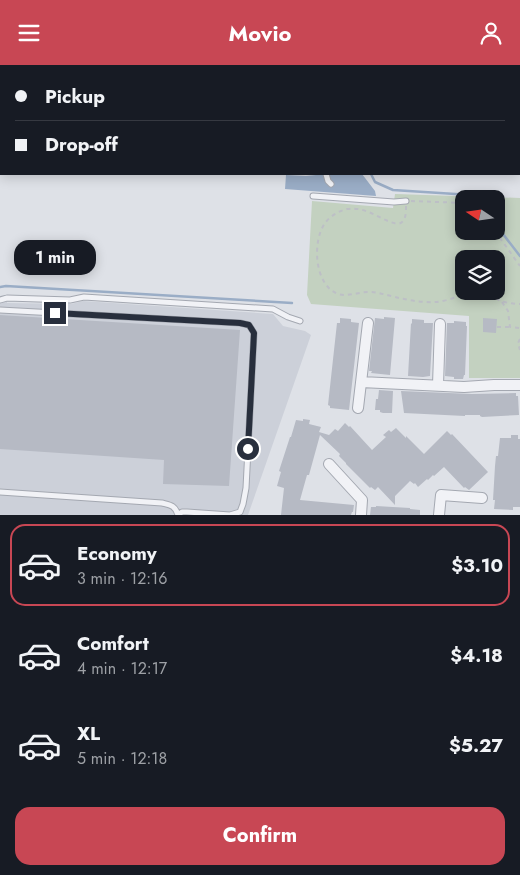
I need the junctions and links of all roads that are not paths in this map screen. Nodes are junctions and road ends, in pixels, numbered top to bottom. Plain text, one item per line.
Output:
1 (326, 175) edge
2 (331, 184) dead end
3 (313, 196) dead end
4 (406, 201) road end
5 (0, 300) edge
6 (0, 310) edge
7 (300, 321) dead end
8 (368, 323) dead end
9 (440, 325) dead end
10 (361, 382) junction
11 (438, 385) junction
12 (520, 385) edge
13 (358, 408) dead end
14 (329, 464) dead end
15 (0, 492) edge
16 (482, 498) dead end
17 (178, 515) edge
18 (360, 515) edge
19 (439, 515) edge

1 - 2 lane
3 - 4 lane
5 - 7 lane
6 - 17 lane
8 - 10 street
9 - 11 street
10 - 11 street
10 - 13 street
11 - 12 street
14 - 18 street
15 - 17 lane
16 - 19 street

